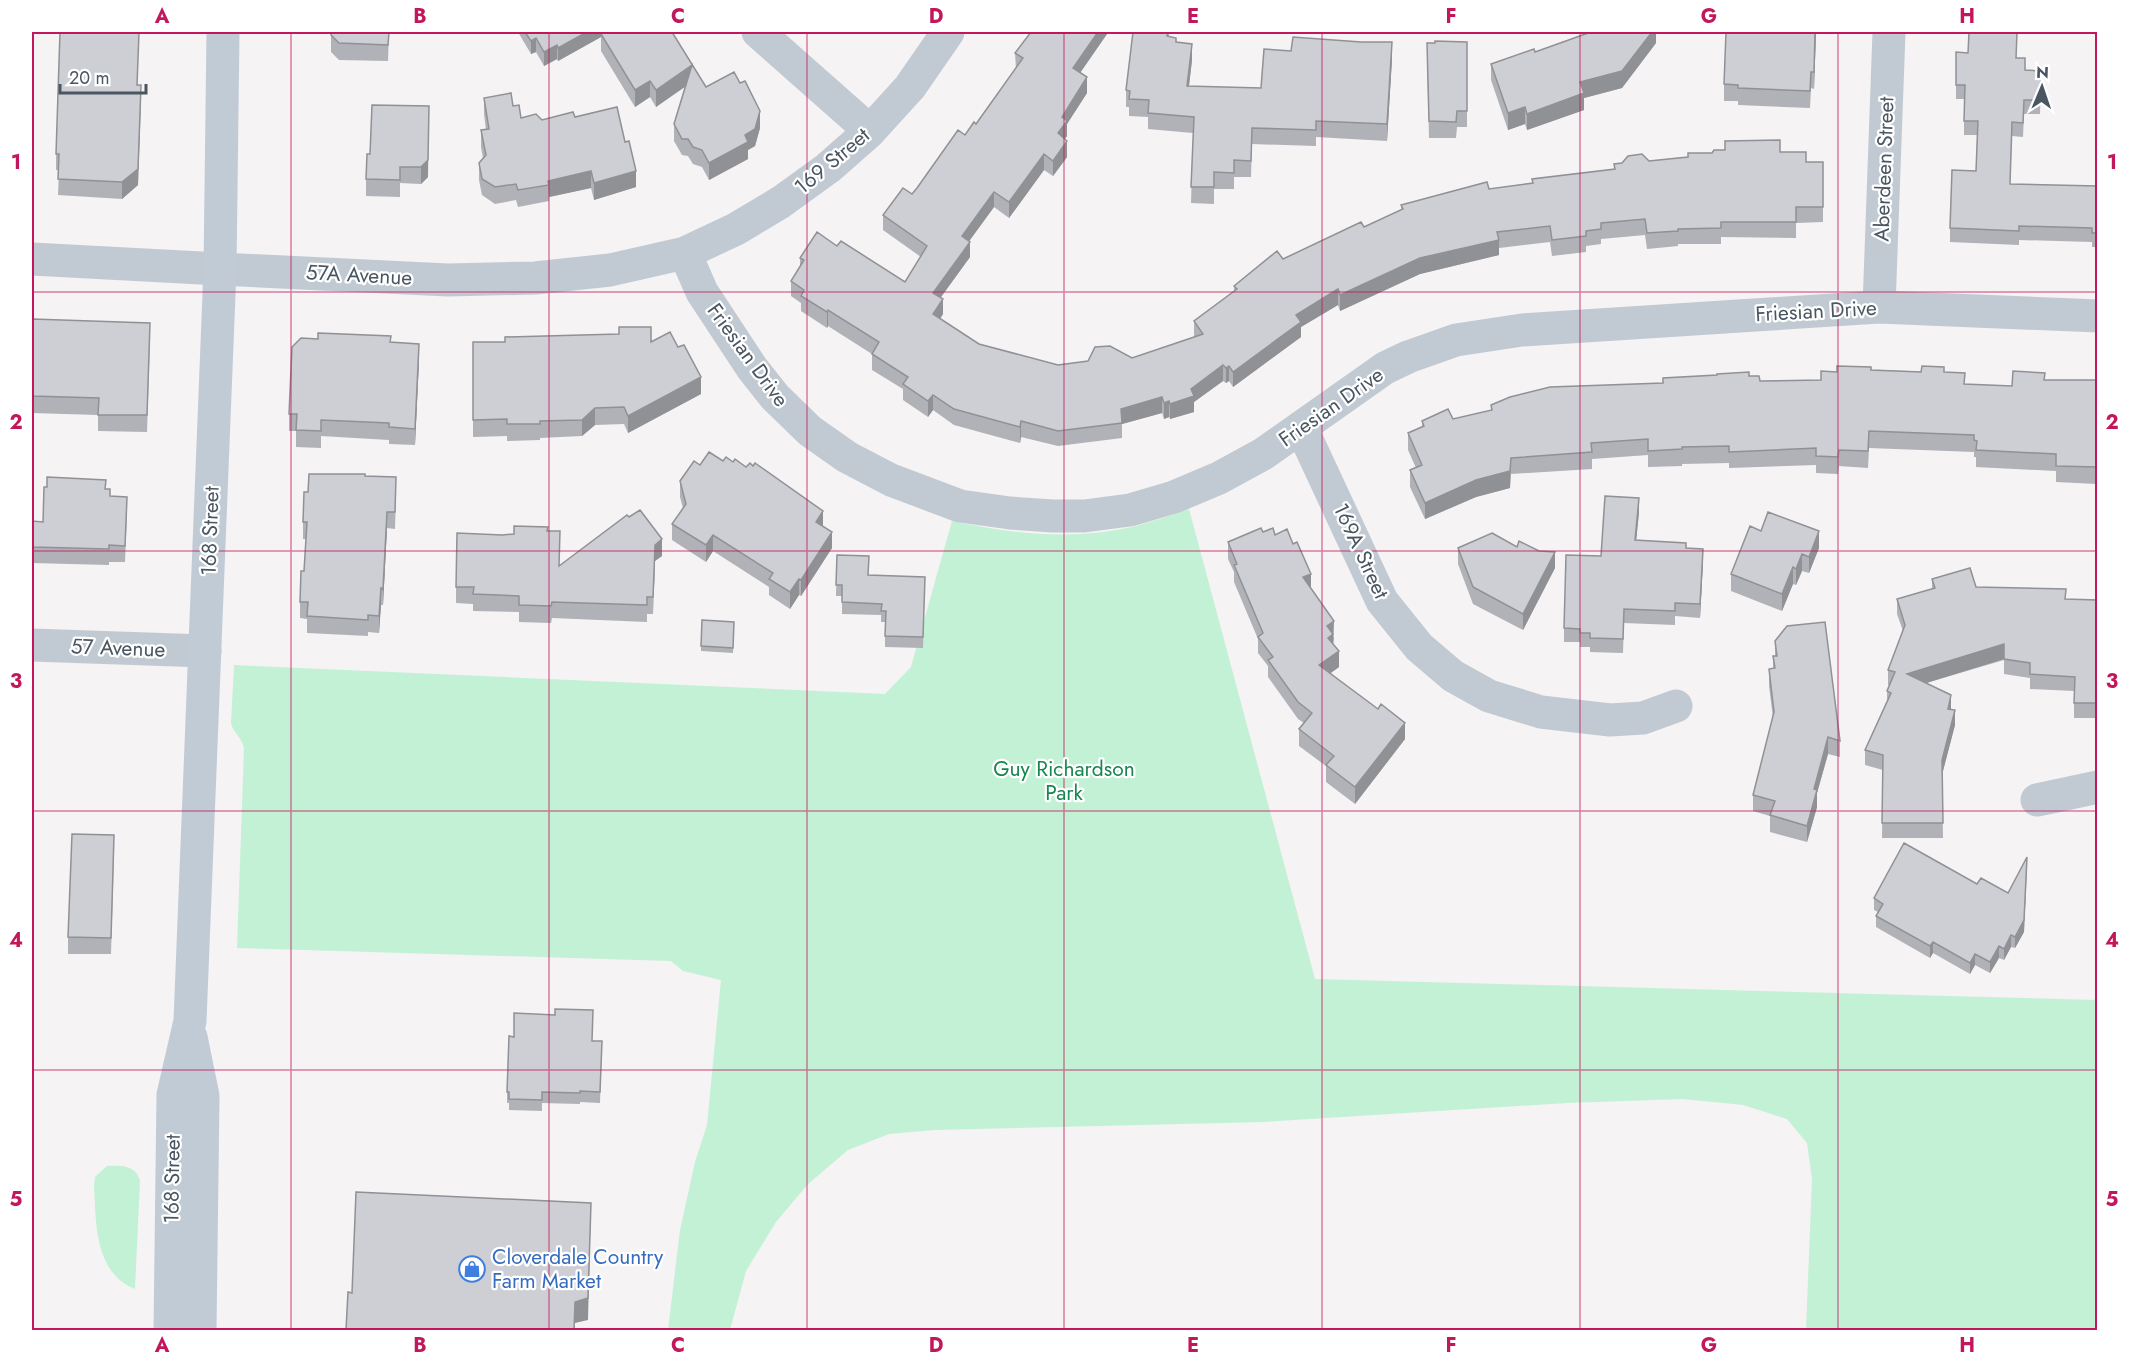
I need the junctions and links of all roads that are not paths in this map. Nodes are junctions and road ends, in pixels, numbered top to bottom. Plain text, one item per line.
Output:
1 (223, 32) edge
2 (758, 32) edge
3 (948, 32) edge
4 (1889, 32) edge
5 (870, 131) junction
6 (685, 253) junction
7 (32, 259) edge
8 (220, 269) junction
9 (1879, 307) junction
10 (2097, 316) edge
11 (1301, 427) junction
12 (32, 645) edge
13 (205, 651) junction
14 (1676, 706) dead end
15 (2097, 787) edge
16 (2037, 800) dead end
17 (189, 1029) junction
18 (170, 1330) edge
19 (200, 1330) edge

1 - 8 main road, 168 Street
2 - 5 street
3 - 5 street, 169 Street
4 - 9 street, Aberdeen Street
5 - 6 street, 169 Street
6 - 8 street, 57A Avenue
6 - 11 street, Friesian Drive
7 - 8 street, 57A Avenue
8 - 13 main road, 168 Street
9 - 10 street, Friesian Drive
9 - 11 street, Friesian Drive
11 - 14 street, 169A Street
12 - 13 street, 57 Avenue
13 - 17 main road, 168 Street
15 - 16 street
17 - 18 main road, 168 Street
17 - 19 main road, 168 Street

